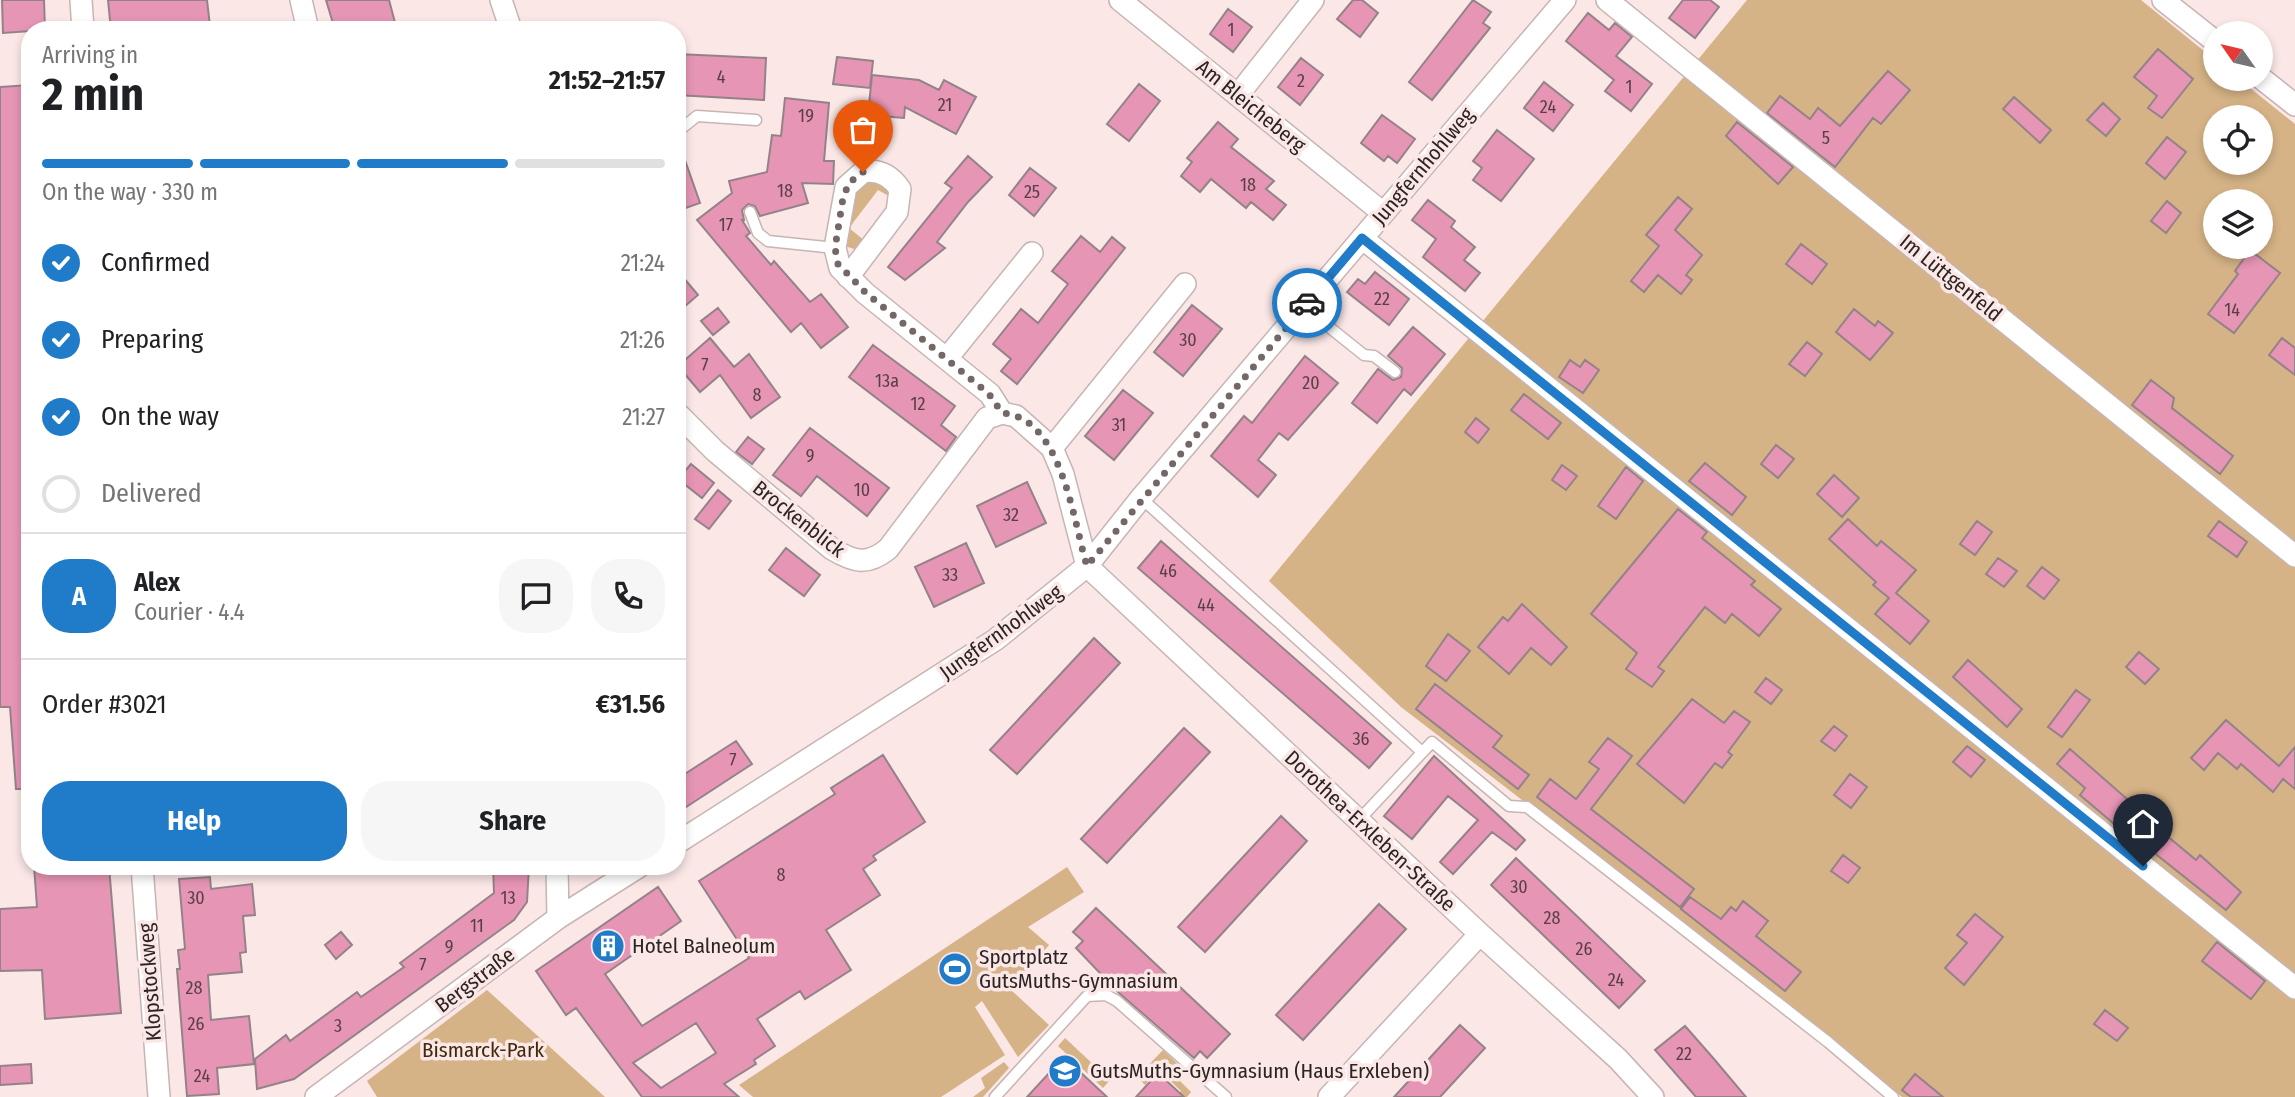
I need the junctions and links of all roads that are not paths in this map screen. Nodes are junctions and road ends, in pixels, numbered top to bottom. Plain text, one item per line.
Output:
1 (81, 0) edge
2 (300, 0) edge
3 (501, 0) edge
4 (1120, 0) edge
5 (1313, 0) edge
6 (1565, 0) edge
7 (1607, 0) edge
8 (2163, 0) edge
9 (82, 21) edge
10 (306, 21) edge
11 (508, 21) edge
12 (2203, 32) edge
13 (2273, 88) edge
14 (1238, 95) junction
15 (2295, 105) edge
16 (756, 120) dead end
17 (686, 125) edge
18 (750, 212) dead end
19 (1383, 212) junction
20 (1362, 238) junction
21 (835, 248) junction
22 (1032, 253) dead end
23 (849, 277) junction
24 (1185, 284) dead end
25 (1304, 307) junction
26 (1364, 355) junction
27 (948, 357) junction
28 (1366, 368) dead end
29 (1395, 372) dead end
30 (1002, 413) junction
31 (686, 422) edge
32 (1052, 448) junction
33 (1141, 498) junction
34 (2295, 556) edge
35 (1087, 566) junction
36 (1422, 752) junction
37 (1359, 820) junction
38 (686, 837) edge
39 (143, 875) edge
40 (557, 875) edge
41 (626, 875) edge
42 (558, 918) junction
43 (1480, 934) junction
44 (2295, 988) edge
45 (159, 1097) edge
46 (316, 1097) edge
47 (995, 1097) edge
48 (1226, 1097) edge
49 (1329, 1097) edge
50 (1653, 1097) edge
51 (1893, 1097) edge

1 - 9 street
2 - 10 street
3 - 11 street
4 - 14 street, Am Bleicheberg
5 - 14 street
6 - 19 street, Jungfernhohlweg
7 - 34 street, Im Lüttgenfeld
8 - 12 street
13 - 15 street
14 - 19 street, Am Bleicheberg
16 - 17 lane
18 - 21 lane
19 - 20 street, Jungfernhohlweg
20 - 25 street, Jungfernhohlweg
20 - 44 street
21 - 23 street
21 - 23 street
22 - 27 street
23 - 27 street
24 - 32 street
25 - 26 lane
25 - 33 street, Jungfernhohlweg
26 - 28 lane
26 - 29 lane
27 - 30 street
30 - 31 street, Brockenblick
30 - 32 street
32 - 35 street
33 - 35 street, Jungfernhohlweg
33 - 36 lane
35 - 37 street, Dorothea-Erxleben-Straße
35 - 38 street, Jungfernhohlweg
36 - 37 lane
36 - 51 lane
37 - 43 street, Dorothea-Erxleben-Straße
39 - 45 street, Klopstockweg
40 - 42 street
41 - 42 street
42 - 46 street, Bergstraße
43 - 49 street
43 - 50 street, Dorothea-Erxleben-Straße
47 - 48 lane

